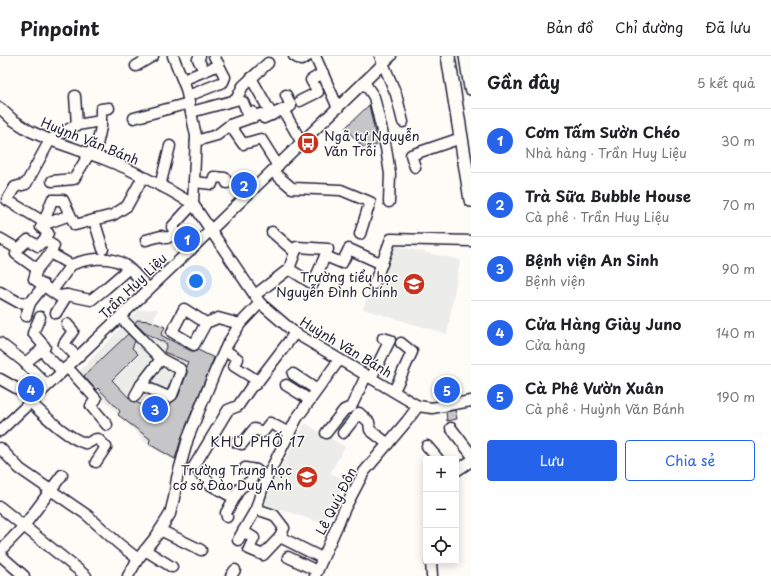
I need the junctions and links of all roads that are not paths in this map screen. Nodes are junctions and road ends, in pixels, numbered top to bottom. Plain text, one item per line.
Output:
1 (152, 56) edge
2 (174, 56) edge
3 (200, 56) edge
4 (294, 56) edge
5 (308, 56) edge
6 (315, 56) edge
7 (466, 56) edge
8 (385, 58) edge
9 (448, 59) edge
10 (216, 60) edge
11 (268, 63) dead end
12 (136, 66) dead end
13 (204, 71) junction
14 (323, 73) junction
15 (251, 78) junction
16 (183, 80) junction
17 (364, 82) junction
18 (471, 88) edge
19 (286, 95) dead end
20 (75, 96) dead end
21 (300, 101) dead end
22 (243, 102) dead end
23 (189, 104) junction
24 (0, 108) edge
25 (109, 108) dead end
26 (338, 108) junction
27 (283, 110) junction
28 (272, 115) junction
29 (254, 117) junction
30 (134, 118) dead end
31 (101, 121) junction
32 (403, 122) dead end
33 (78, 125) junction
34 (230, 126) junction
35 (461, 138) junction
36 (50, 140) junction
37 (196, 141) junction
38 (302, 143) junction
39 (170, 146) dead end
40 (89, 154) junction
41 (415, 166) dead end
42 (275, 168) junction
43 (143, 177) junction
44 (52, 181) dead end
45 (194, 182) junction
46 (227, 183) dead end
47 (160, 186) junction
48 (471, 200) edge
49 (389, 202) dead end
50 (192, 204) junction
51 (70, 215) junction
52 (94, 220) junction
53 (44, 222) junction
54 (210, 231) junction
55 (177, 232) junction
56 (272, 232) dead end
57 (360, 234) dead end
58 (0, 240) edge
59 (44, 240) junction
60 (146, 240) dead end
61 (471, 241) edge
62 (18, 249) junction
63 (103, 249) dead end
64 (190, 250) junction
65 (295, 252) junction
66 (50, 253) junction
67 (326, 253) junction
68 (382, 264) junction
69 (71, 265) junction
70 (128, 269) junction
71 (289, 269) junction
72 (37, 270) junction
73 (374, 284) dead end
74 (48, 288) junction
75 (149, 288) junction
76 (0, 292) edge
77 (68, 295) junction
78 (258, 299) junction
79 (30, 303) junction
80 (56, 313) dead end
81 (26, 316) dead end
82 (40, 317) dead end
83 (120, 317) junction
84 (206, 323) dead end
85 (67, 324) dead end
86 (240, 324) junction
87 (295, 333) junction
88 (383, 338) dead end
89 (0, 343) edge
90 (401, 344) dead end
91 (40, 350) junction
92 (225, 350) junction
93 (77, 357) junction
94 (161, 359) junction
95 (339, 360) junction
96 (25, 363) junction
97 (65, 369) junction
98 (293, 374) dead end
99 (368, 377) junction
100 (0, 379) edge
101 (258, 381) junction
102 (47, 385) junction
103 (141, 385) junction
104 (286, 385) dead end
105 (317, 390) junction
106 (394, 391) junction
107 (135, 396) dead end
108 (32, 400) junction
109 (310, 400) junction
110 (471, 401) edge
111 (418, 406) junction
112 (107, 425) dead end
113 (450, 428) dead end
114 (0, 431) edge
115 (342, 433) dead end
116 (290, 434) junction
117 (326, 434) dead end
118 (236, 442) dead end
119 (388, 444) junction
120 (427, 446) dead end
121 (0, 448) edge
122 (471, 454) edge
123 (435, 456) edge
124 (96, 462) dead end
125 (471, 462) edge
126 (245, 468) dead end
127 (256, 470) junction
128 (459, 470) edge
129 (62, 475) dead end
130 (267, 477) junction
131 (51, 490) junction
132 (234, 498) junction
133 (0, 507) edge
134 (256, 509) junction
135 (227, 516) dead end
136 (24, 526) junction
137 (160, 530) junction
138 (280, 537) junction
139 (146, 550) junction
140 (201, 550) dead end
141 (0, 551) edge
142 (0, 555) edge
143 (288, 557) dead end
144 (322, 558) junction
145 (138, 559) junction
146 (431, 564) edge
147 (172, 567) dead end
148 (316, 573) edge
149 (24, 576) edge
150 (86, 576) edge
151 (128, 576) edge
152 (432, 576) edge

1 - 12 street
2 - 16 street
3 - 13 street
4 - 5 street
6 - 14 street
7 - 18 main road
8 - 17 street, Trần Huy Liệu
8 - 32 street
9 - 35 main road
10 - 13 street
10 - 23 street
11 - 15 street
13 - 16 street
14 - 21 street
14 - 26 street
15 - 23 street
15 - 28 street
16 - 23 street
17 - 26 street, Trần Huy Liệu
17 - 49 street
19 - 27 street
20 - 33 street
22 - 29 street
23 - 30 street
23 - 37 street
24 - 36 street, Huỳnh Văn Bánh
25 - 31 street
26 - 38 street, Trần Huy Liệu
27 - 28 street
27 - 38 street
28 - 29 street
29 - 34 street
31 - 33 street
31 - 40 street
33 - 36 street
34 - 37 street
34 - 42 street
35 - 41 street
35 - 48 main road
36 - 40 street, Huỳnh Văn Bánh
36 - 53 street
37 - 45 street
38 - 42 street, Trần Huy Liệu
39 - 47 street
40 - 43 street, Huỳnh Văn Bánh
40 - 44 street
42 - 54 street, Trần Huy Liệu
42 - 57 street
43 - 47 street, Huỳnh Văn Bánh
43 - 52 street
45 - 46 street
45 - 50 street
47 - 50 street, Huỳnh Văn Bánh
50 - 54 street, Huỳnh Văn Bánh
50 - 55 street
51 - 52 street
51 - 53 street
51 - 53 street
52 - 63 street
53 - 59 street
54 - 64 street, Trần Huy Liệu
54 - 78 street, Huỳnh Văn Bánh
55 - 60 street
55 - 64 street
56 - 65 street
58 - 62 street
59 - 62 street
59 - 66 street
61 - 68 street
62 - 72 street
64 - 75 street, Trần Huy Liệu
65 - 67 street
65 - 71 street
66 - 69 street
66 - 72 street
67 - 68 street
67 - 71 street
68 - 73 street
69 - 70 street
69 - 74 street
70 - 75 street
70 - 77 street
71 - 78 street
72 - 74 street
74 - 77 street
74 - 79 street
75 - 83 street, Trần Huy Liệu
76 - 79 street
77 - 80 street
78 - 86 street
78 - 87 street, Huỳnh Văn Bánh
79 - 81 street
82 - 91 street
83 - 93 street, Trần Huy Liệu
83 - 94 street
84 - 86 street
85 - 93 street
86 - 92 street
87 - 95 street, Huỳnh Văn Bánh
87 - 101 street
88 - 99 street
89 - 96 street
90 - 106 street
91 - 96 street
91 - 97 street
92 - 101 street
92 - 137 street
93 - 97 street, Trần Huy Liệu
94 - 103 street
94 - 103 street
95 - 99 street, Huỳnh Văn Bánh
95 - 105 street
96 - 102 street
97 - 102 street, Trần Huy Liệu
97 - 112 street
98 - 105 street
99 - 106 street, Huỳnh Văn Bánh
99 - 117 street
100 - 108 street
101 - 132 street
102 - 108 street, Trần Huy Liệu
103 - 107 street
104 - 109 street
105 - 109 street
106 - 111 street, Huỳnh Văn Bánh
108 - 114 street, Trần Huy Liệu
108 - 124 street
109 - 116 street
110 - 111 street, Huỳnh Văn Bánh
111 - 119 street, Lê Quý Ðôn
113 - 122 street
115 - 119 street
116 - 118 street
116 - 130 street
119 - 144 street, Lê Quý Ðôn
120 - 123 street
121 - 131 street
125 - 128 street
126 - 127 street
127 - 130 street
127 - 132 street
129 - 131 street
130 - 134 street
131 - 136 street
131 - 145 street
132 - 135 street
133 - 136 street
134 - 138 street
134 - 138 street
136 - 141 street
136 - 150 street
137 - 139 street
137 - 140 street
138 - 144 street
139 - 145 street
139 - 147 street
142 - 149 street
143 - 148 street
144 - 148 street, Lê Quý Ðôn
145 - 151 street
146 - 152 street

